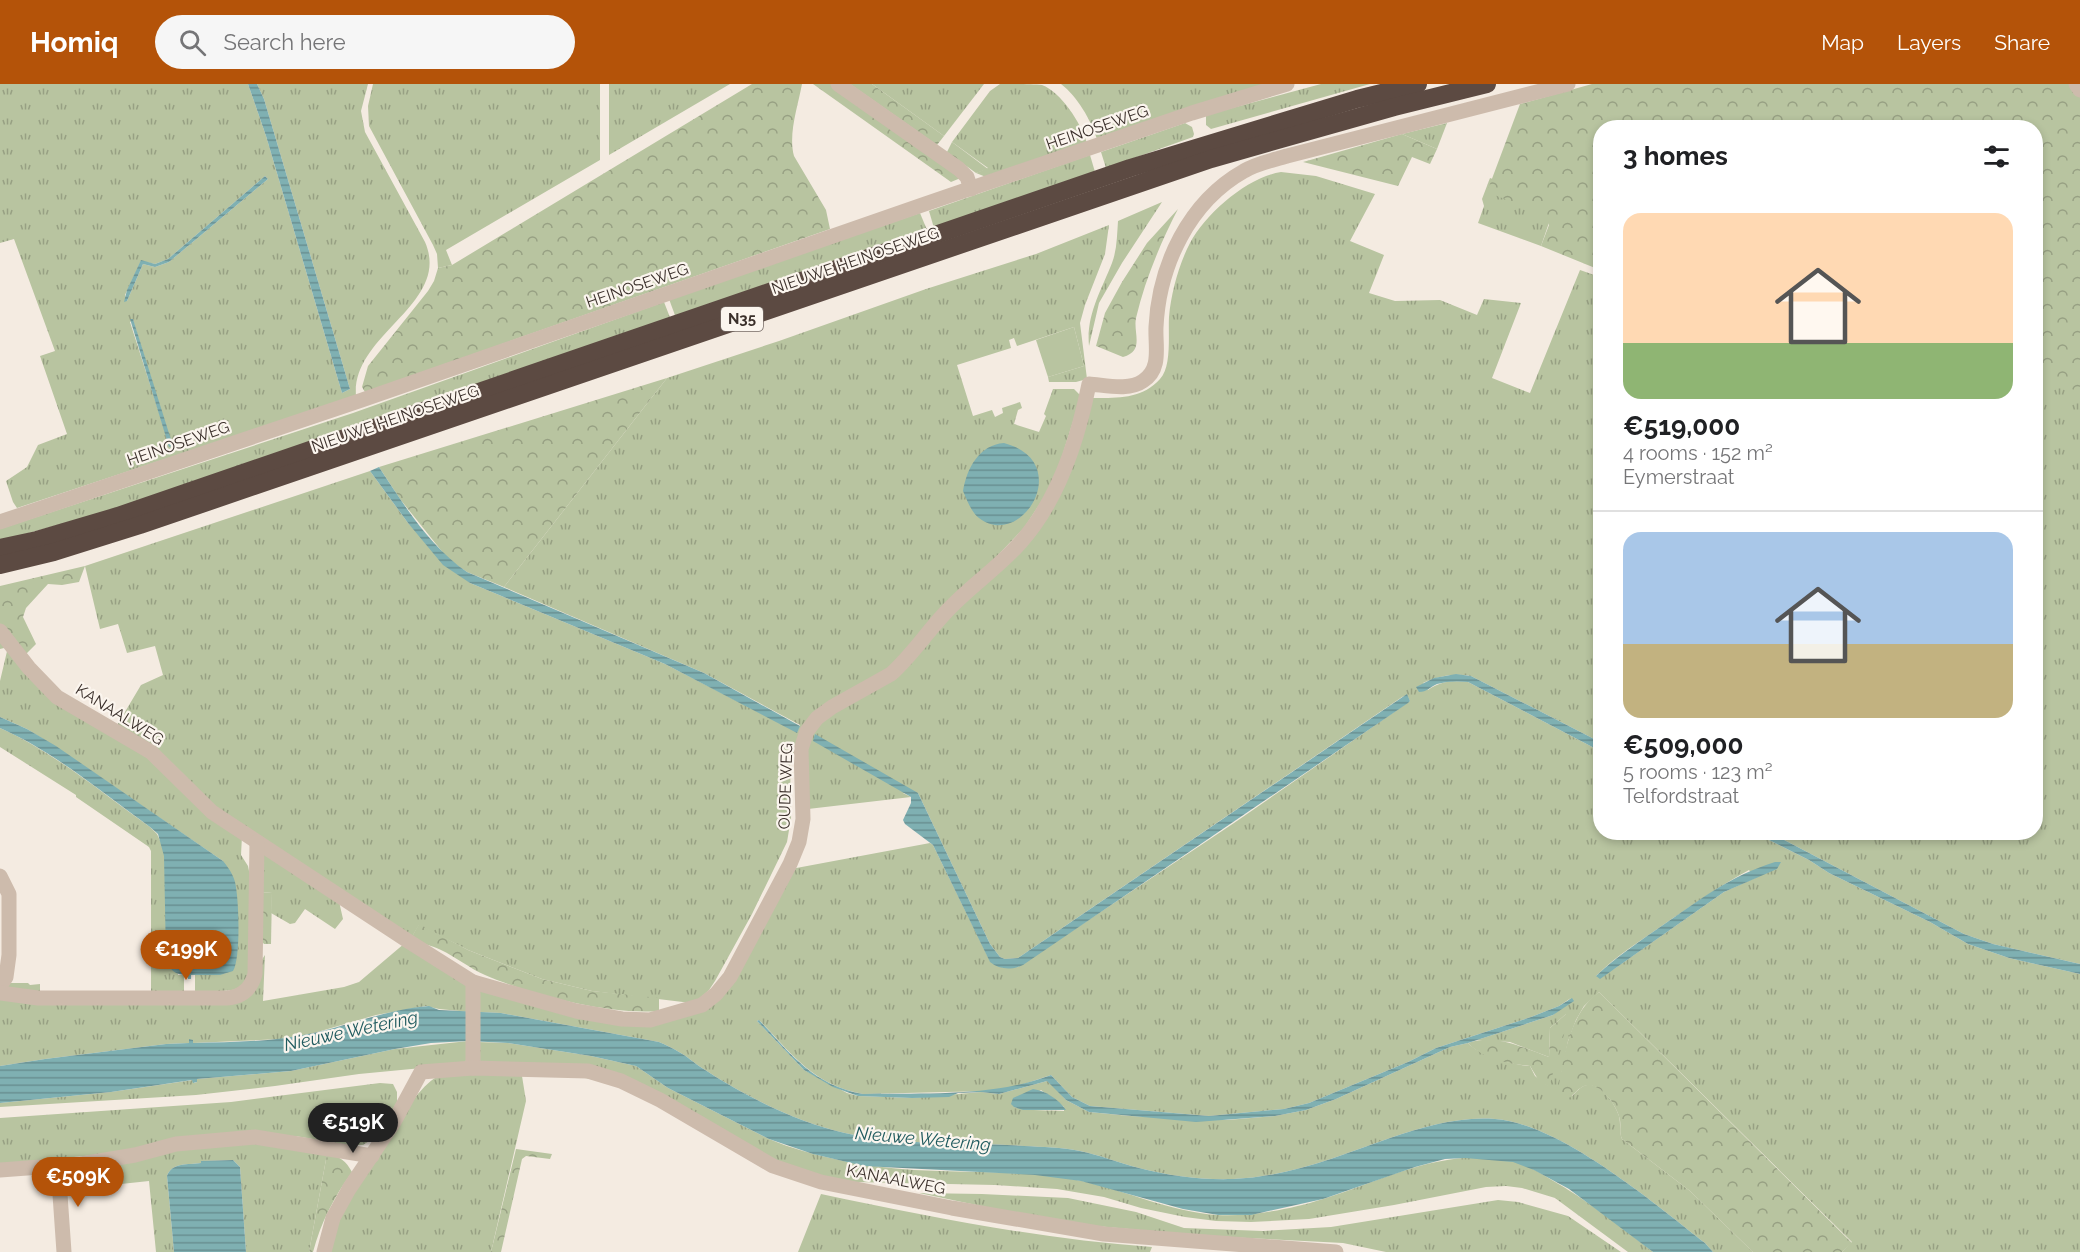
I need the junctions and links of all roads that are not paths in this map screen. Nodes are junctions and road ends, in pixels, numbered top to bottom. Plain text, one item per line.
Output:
1 (838, 84) edge
2 (1287, 84) edge
3 (1418, 84) edge
4 (1487, 84) edge
5 (1568, 84) edge
6 (2076, 84) edge
7 (2080, 90) edge
8 (971, 189) junction
9 (0, 522) edge
10 (0, 548) edge
11 (0, 565) edge
12 (0, 631) edge
13 (257, 842) junction
14 (0, 876) edge
15 (0, 986) edge
16 (473, 988) junction
17 (0, 993) edge
18 (473, 1062) junction
19 (372, 1156) junction
20 (58, 1166) junction
21 (0, 1170) edge
22 (64, 1252) edge
23 (324, 1252) edge
24 (1336, 1252) edge

1 - 8 street
2 - 8 street, HEINOSEWEG
3 - 10 highway, NIEUWE HEINOSEWEG / N35
4 - 11 highway, NIEUWE HEINOSEWEG / N35
5 - 16 street, OUDE WEG
6 - 7 street
8 - 9 street, HEINOSEWEG
12 - 13 street, KANAALWEG
13 - 16 street, KANAALWEG
13 - 17 street
14 - 15 street
16 - 18 street
18 - 19 street, KANAALWEG
18 - 24 street, KANAALWEG
19 - 20 street
19 - 23 street
20 - 21 street
20 - 22 street

